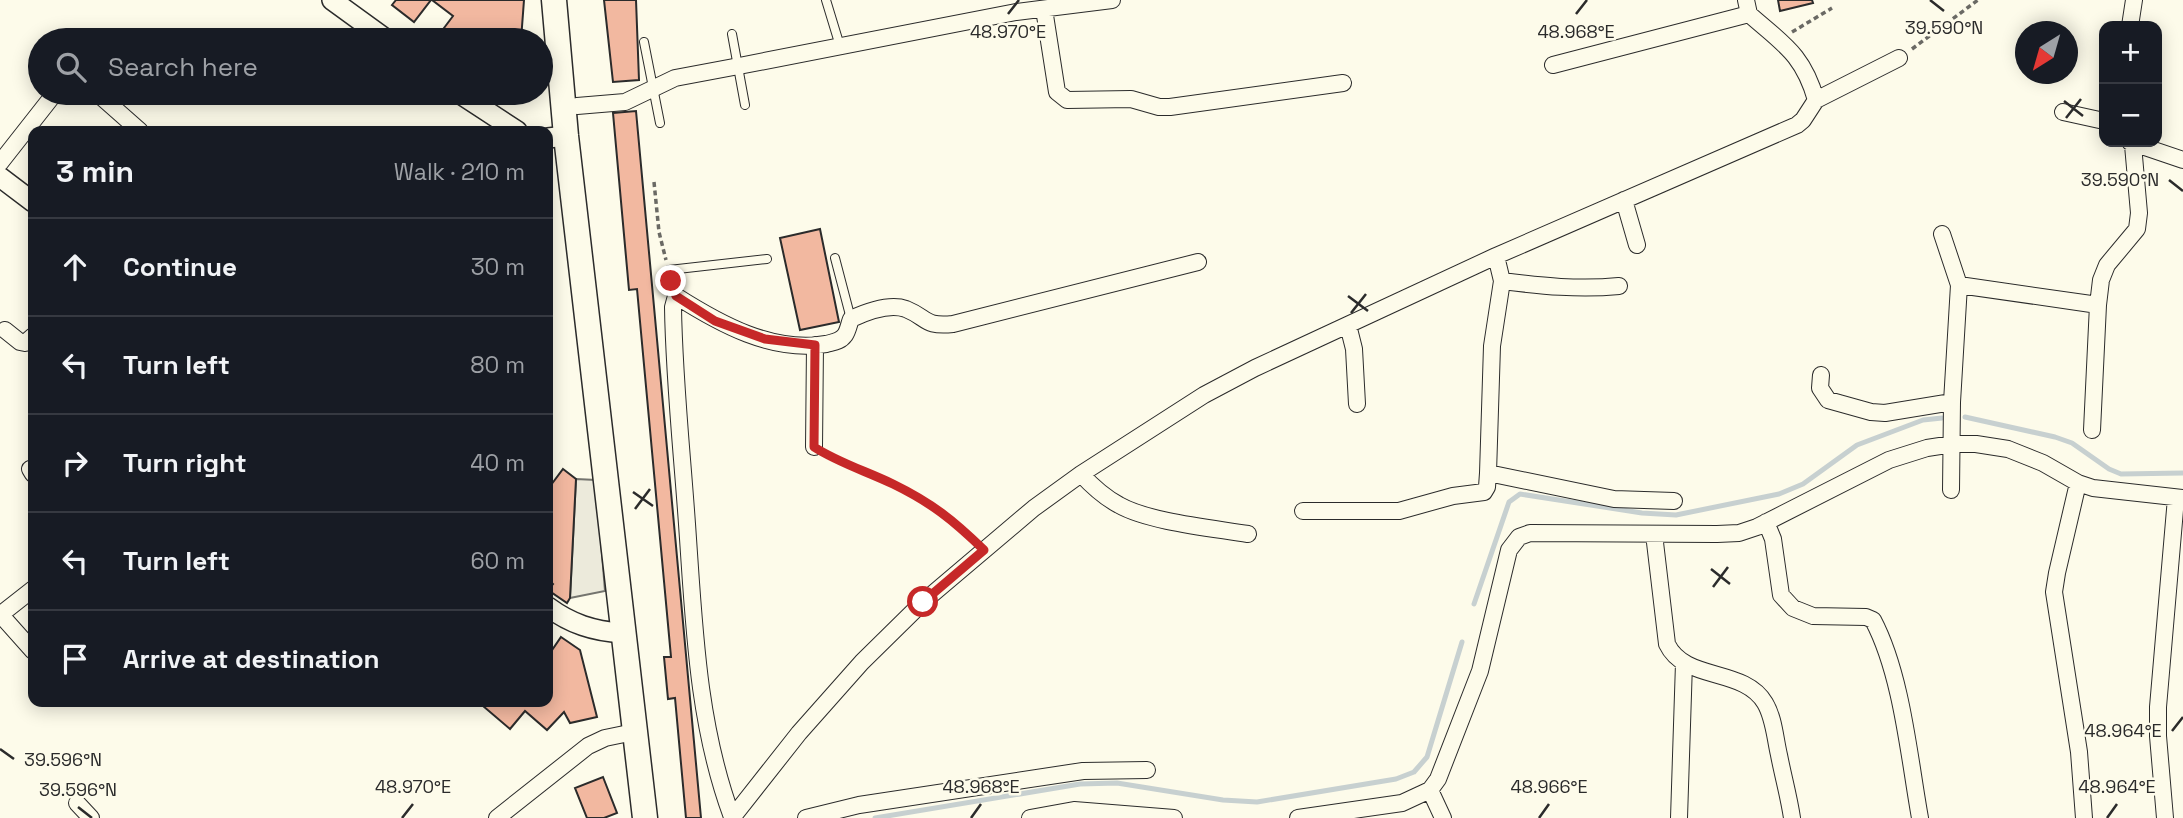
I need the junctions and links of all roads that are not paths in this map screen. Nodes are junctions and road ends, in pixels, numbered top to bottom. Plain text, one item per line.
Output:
1 (332, 0) edge
2 (554, 0) edge
3 (569, 0) edge
4 (827, 0) edge
5 (1112, 0) edge
6 (2133, 0) edge
7 (1748, 7) edge
8 (1044, 9) junction
9 (2131, 21) edge
10 (370, 28) edge
11 (732, 33) dead end
12 (644, 42) dead end
13 (839, 46) junction
14 (1899, 58) road end
15 (1553, 65) dead end
16 (738, 66) junction
17 (1343, 83) dead end
18 (654, 89) junction
19 (1816, 100) junction
20 (46, 105) edge
21 (111, 105) edge
22 (477, 105) edge
23 (745, 105) dead end
24 (577, 106) junction
25 (2063, 112) dead end
26 (2099, 120) edge
27 (660, 123) dead end
28 (29, 126) edge
29 (135, 126) edge
30 (509, 126) edge
31 (28, 127) edge
32 (557, 137) edge
33 (2132, 147) edge
34 (2144, 147) edge
35 (2183, 160) edge
36 (0, 163) edge
37 (0, 177) edge
38 (28, 198) edge
39 (1624, 200) junction
40 (1942, 234) dead end
41 (1637, 245) dead end
42 (1496, 256) junction
43 (835, 258) dead end
44 (767, 259) dead end
45 (1198, 262) dead end
46 (1502, 281) junction
47 (1959, 285) junction
48 (1619, 286) dead end
49 (676, 296) junction
50 (2098, 305) junction
51 (851, 319) junction
52 (1348, 325) junction
53 (5, 330) dead end
54 (28, 340) edge
55 (815, 345) junction
56 (1821, 375) dead end
57 (1952, 402) junction
58 (1357, 404) dead end
59 (2092, 430) dead end
60 (1952, 444) junction
61 (814, 447) road end
62 (1488, 472) junction
63 (1081, 474) junction
64 (2078, 482) junction
65 (1951, 490) dead end
66 (2179, 498) edge
67 (1674, 501) dead end
68 (1303, 511) dead end
69 (1766, 522) junction
70 (1248, 534) dead end
71 (1654, 534) junction
72 (28, 593) edge
73 (553, 610) edge
74 (0, 615) edge
75 (622, 633) junction
76 (28, 646) edge
77 (1684, 663) junction
78 (634, 732) junction
79 (1147, 770) dead end
80 (1430, 790) junction
81 (77, 803) dead end
82 (1402, 810) edge
83 (1339, 815) edge
84 (91, 818) edge
85 (497, 818) edge
86 (645, 818) edge
87 (659, 818) edge
88 (732, 818) edge
89 (806, 818) edge
90 (1030, 818) edge
91 (1174, 818) edge
92 (1298, 818) edge
93 (1443, 818) edge
94 (1679, 818) edge
95 (1792, 818) edge
96 (1920, 818) edge
97 (2084, 818) edge
98 (2165, 818) edge

1 - 10 street
2 - 32 main road
3 - 24 main road
4 - 13 lane
5 - 8 street
6 - 9 street
7 - 15 street
7 - 19 street
8 - 13 street
8 - 17 street
11 - 16 lane
12 - 18 lane
13 - 16 street
14 - 19 street
16 - 18 street
16 - 23 lane
18 - 24 street
18 - 27 lane
19 - 39 street
20 - 28 street
21 - 29 street
22 - 30 street
24 - 87 main road
25 - 26 street
31 - 36 street
32 - 75 main road
33 - 50 street
34 - 35 street
37 - 38 street
39 - 41 street
39 - 42 street
40 - 47 street
42 - 46 street
42 - 52 street
43 - 51 lane
44 - 49 lane
45 - 51 street
46 - 48 street
46 - 62 street
47 - 50 street
47 - 57 street
49 - 55 street
49 - 88 street
50 - 59 street
51 - 55 street
52 - 58 street
52 - 63 street
53 - 54 street
55 - 61 street
56 - 57 street
57 - 60 street
60 - 64 street
60 - 65 street
60 - 69 street
62 - 67 street
62 - 68 street
63 - 70 street
63 - 88 street
64 - 66 street
64 - 97 street
66 - 98 street
69 - 71 street
69 - 96 street
71 - 77 street
71 - 80 street
72 - 74 street
73 - 75 street
74 - 76 street
75 - 78 main road
77 - 94 street
77 - 95 street
78 - 85 street
78 - 86 main road
79 - 89 street
80 - 82 street
80 - 93 street
81 - 84 street
82 - 83 street
83 - 92 street
90 - 91 street

